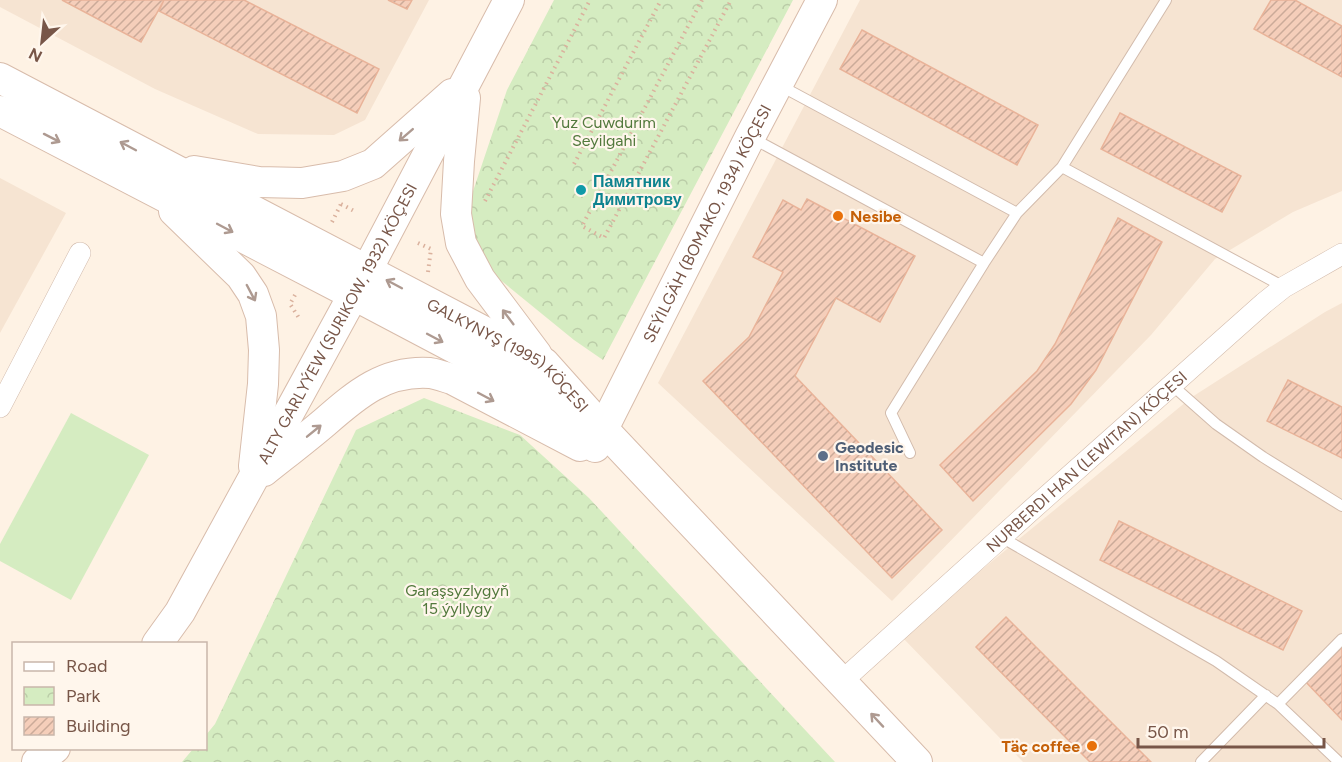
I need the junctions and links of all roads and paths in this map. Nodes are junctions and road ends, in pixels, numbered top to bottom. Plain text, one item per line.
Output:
1 (509, 0) edge
2 (590, 0) edge
3 (661, 0) edge
4 (702, 0) edge
5 (731, 0) edge
6 (822, 0) edge
7 (1166, 0) edge
8 (0, 78) edge
9 (466, 83) junction
10 (777, 84) junction
11 (0, 111) edge
12 (750, 137) junction
13 (574, 164) dead end
14 (1062, 167) junction
15 (160, 178) junction
16 (484, 203) dead end
17 (341, 204) dead end
18 (1017, 213) junction
19 (332, 222) dead end
20 (418, 243) dead end
21 (437, 246) dead end
22 (431, 249) junction
23 (80, 253) dead end
24 (1342, 254) edge
25 (984, 263) junction
26 (429, 272) dead end
27 (361, 282) junction
28 (1284, 287) junction
29 (298, 289) dead end
30 (299, 318) dead end
31 (544, 363) junction
32 (1173, 386) junction
33 (0, 407) edge
34 (602, 446) junction
35 (910, 453) dead end
36 (252, 480) junction
37 (1342, 506) edge
38 (1001, 537) junction
39 (1342, 639) edge
40 (158, 642) edge
41 (841, 682) junction
42 (1266, 695) junction
43 (1278, 704) junction
44 (52, 750) edge
45 (37, 762) edge
46 (889, 762) edge
47 (917, 762) edge
48 (1201, 762) edge
49 (1339, 762) edge

1 - 9 street, ALTY GARLYÝEW (SURIKOW, 1932) KÖÇESI
2 - 16 path
3 - 13 path
4 - 5 path
6 - 10 street, SEÝILGÄH (BOMAKO, 1934) KÖÇESI
7 - 14 lane
15 -> 8 street, GALKYNYŞ (1995) KÖÇESI
9 -> 15 street
9 - 27 street, ALTY GARLYÝEW (SURIKOW, 1932) KÖÇESI
31 -> 9 street
10 - 12 street, SEÝILGÄH (BOMAKO, 1934) KÖÇESI
10 - 18 lane
11 -> 15 street, GALKYNYŞ (1995) KÖÇESI
12 - 25 lane
12 - 34 street, SEÝILGÄH (BOMAKO, 1934) KÖÇESI
14 - 18 lane
14 - 28 lane
15 - 27 street, GALKYNYŞ (1995) KÖÇESI
15 -> 36 street
17 - 19 path
18 - 25 lane
20 - 22 path
21 - 22 path
22 - 26 path
23 - 33 street
24 - 28 street, NURBERDI HAN (LEWITAN) KÖÇESI
25 - 35 lane
31 -> 27 street, GALKYNYŞ (1995) KÖÇESI
27 -> 34 street, GALKYNYŞ (1995) KÖÇESI
27 - 36 street, ALTY GARLYÝEW (SURIKOW, 1932) KÖÇESI
28 - 32 street, NURBERDI HAN (LEWITAN) KÖÇESI
29 - 30 path
31 - 34 street, GALKYNYŞ (1995) KÖÇESI
32 - 37 lane
32 - 38 street, NURBERDI HAN (LEWITAN) KÖÇESI
36 -> 34 street
34 - 41 street, GALKYNYŞ (1995) KÖÇESI
34 - 46 street, GALKYNYŞ (1995) KÖÇESI
36 - 40 street, ALTY GARLYÝEW (SURIKOW, 1932) KÖÇESI
38 - 41 street, NURBERDI HAN (LEWITAN) KÖÇESI
38 - 42 lane
39 - 43 lane
47 -> 41 street, GALKYNYŞ (1995) KÖÇESI
42 - 43 lane
42 - 48 lane
43 - 49 lane
44 - 45 street

